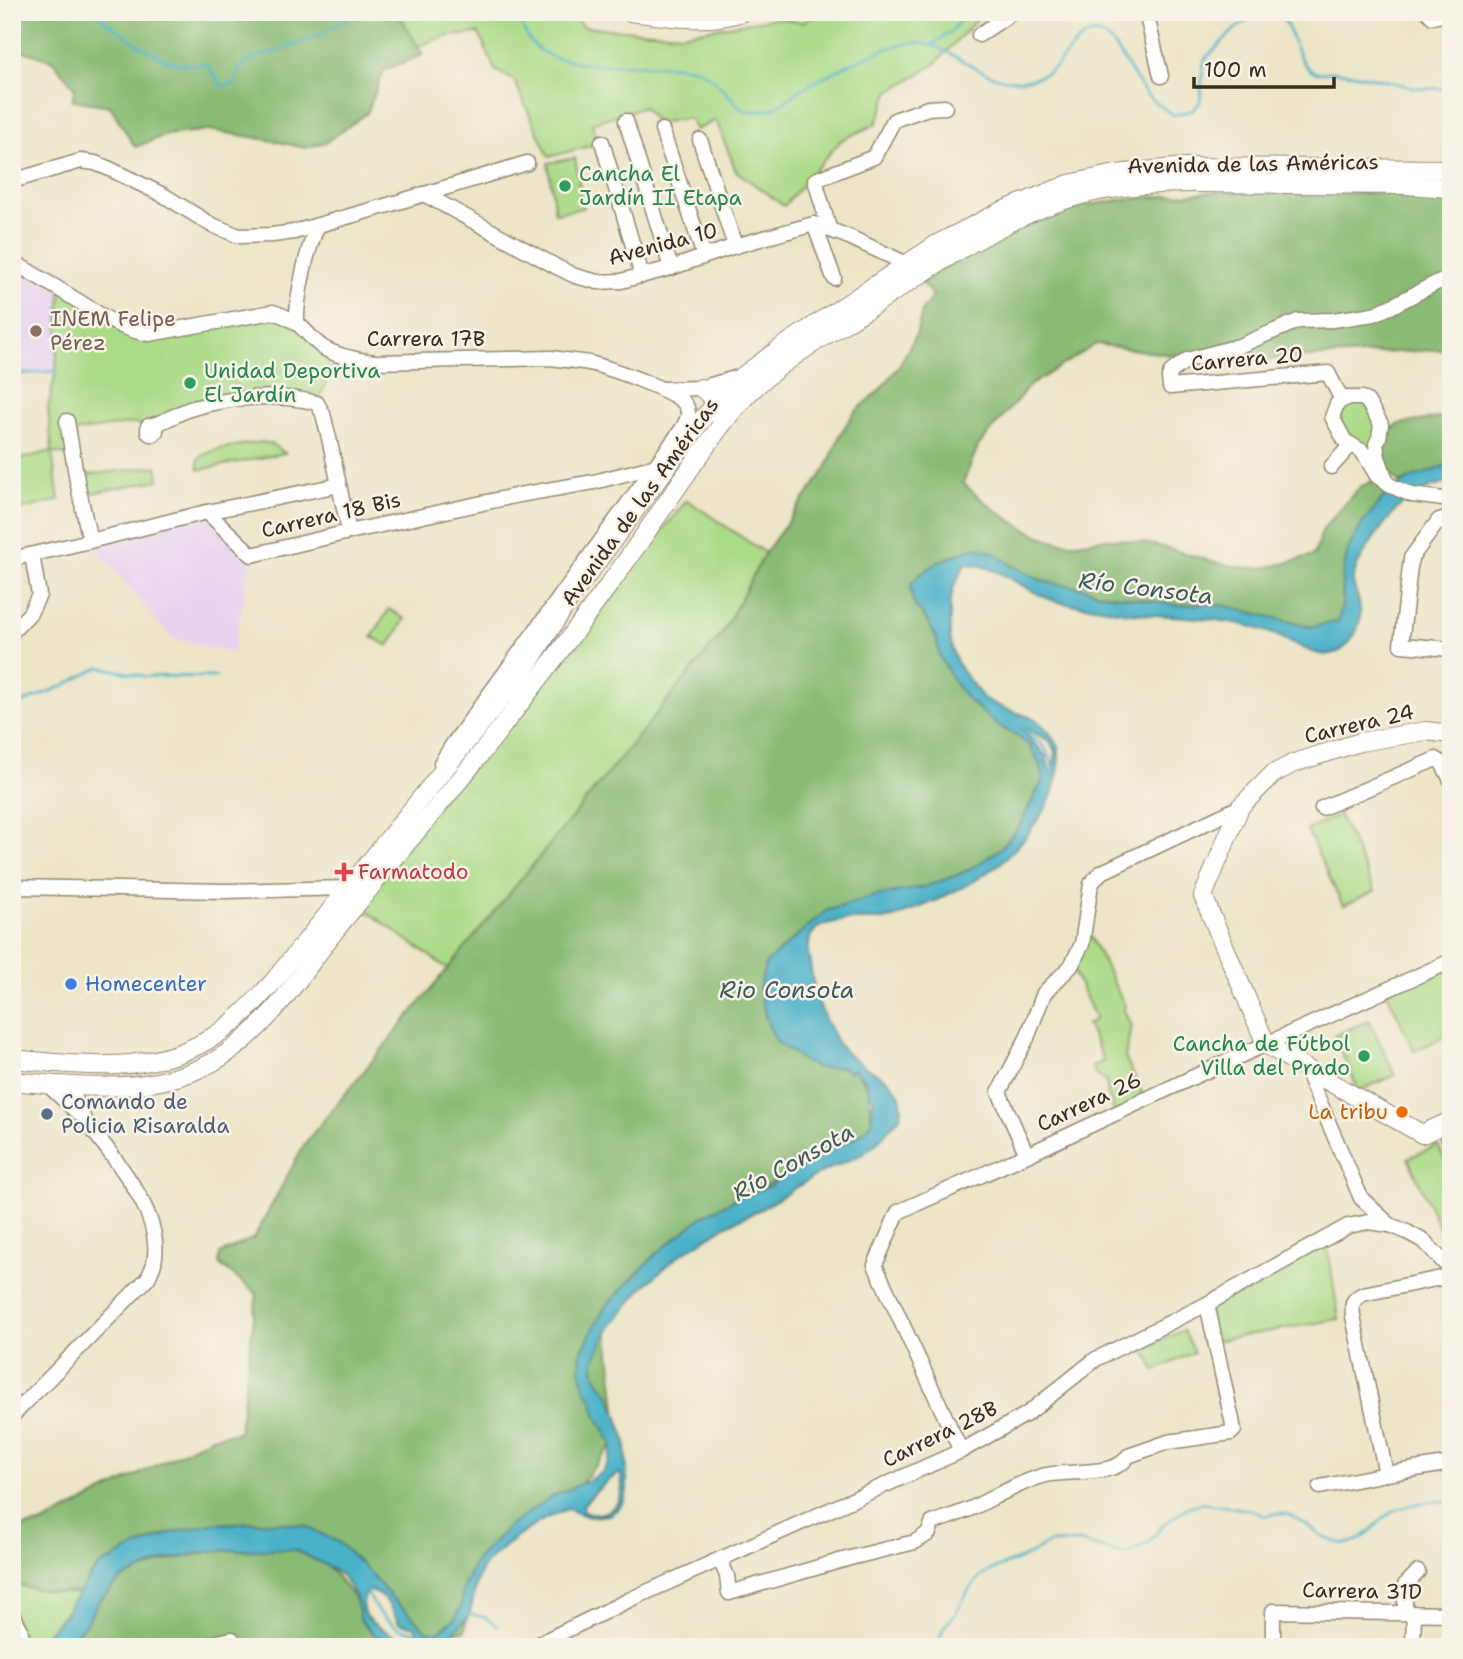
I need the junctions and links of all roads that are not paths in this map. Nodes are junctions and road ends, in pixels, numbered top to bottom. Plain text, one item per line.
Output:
1 (630, 12) edge
2 (742, 12) edge
3 (1013, 12) edge
4 (1146, 12) edge
5 (1428, 12) edge
6 (1451, 13) edge
7 (979, 35) dead end
8 (1161, 76) dead end
9 (945, 107) dead end
10 (626, 121) dead end
11 (662, 130) dead end
12 (700, 139) dead end
13 (602, 142) dead end
14 (527, 163) dead end
15 (1451, 169) edge
16 (12, 181) edge
17 (1451, 188) edge
18 (424, 194) junction
19 (814, 224) junction
20 (318, 225) junction
21 (829, 229) junction
22 (294, 232) junction
23 (735, 246) junction
24 (309, 252) junction
25 (704, 256) junction
26 (12, 261) edge
27 (671, 268) junction
28 (912, 270) junction
29 (642, 276) junction
30 (834, 278) dead end
31 (1451, 280) edge
32 (299, 299) junction
33 (273, 312) junction
34 (297, 323) junction
35 (743, 376) junction
36 (701, 388) junction
37 (661, 389) junction
38 (1342, 400) junction
39 (716, 405) junction
40 (68, 421) dead end
41 (154, 426) dead end
42 (1376, 444) junction
43 (1357, 448) junction
44 (673, 458) junction
45 (655, 466) junction
46 (1331, 467) dead end
47 (690, 470) junction
48 (594, 482) junction
49 (1387, 483) junction
50 (339, 485) junction
51 (1451, 500) edge
52 (629, 511) junction
53 (207, 512) junction
54 (1445, 519) edge
55 (349, 531) junction
56 (90, 541) junction
57 (32, 555) junction
58 (12, 559) edge
59 (580, 624) junction
60 (12, 632) edge
61 (1451, 649) edge
62 (1451, 734) edge
63 (1451, 780) edge
64 (1240, 807) junction
65 (1322, 808) dead end
66 (12, 887) edge
67 (348, 888) junction
68 (342, 921) junction
69 (1451, 961) edge
70 (1266, 1044) junction
71 (12, 1059) edge
72 (1305, 1068) junction
73 (12, 1081) edge
74 (47, 1084) junction
75 (72, 1087) junction
76 (84, 1119) junction
77 (1447, 1123) edge
78 (1451, 1143) edge
79 (1027, 1155) junction
80 (1361, 1198) junction
81 (1390, 1225) junction
82 (1348, 1226) junction
83 (1451, 1270) edge
84 (1451, 1276) edge
85 (1207, 1304) junction
86 (12, 1416) edge
87 (961, 1451) junction
88 (1451, 1463) edge
89 (1386, 1474) junction
90 (1320, 1487) dead end
91 (720, 1559) junction
92 (1419, 1572) dead end
93 (1410, 1612) junction
94 (12, 1613) edge
95 (1451, 1614) edge
96 (24, 1647) edge
97 (196, 1647) edge
98 (233, 1647) edge
99 (532, 1647) edge
100 (1273, 1647) edge
101 (1413, 1647) edge

1 - 2 main road
3 - 7 street
4 - 8 street
5 - 6 street
9 - 21 street
10 - 27 street
11 - 25 street
12 - 23 street
13 - 29 street
14 - 18 street
15 - 28 main road, Avenida de las Américas
16 - 22 street
17 - 28 main road, Avenida de las Américas
18 - 20 street
18 - 29 street, Avenida 10
19 - 21 street
19 - 23 street, Avenida 10
19 - 30 street
20 - 22 street
20 - 24 street
21 - 28 street
22 - 24 street
23 - 25 street, Avenida 10
24 - 32 street
25 - 27 street, Avenida 10
26 - 33 street
27 - 29 street, Avenida 10
28 - 35 main road, Avenida de las Américas
28 - 47 main road, Avenida de las Américas
31 - 38 street, Carrera 20
32 - 33 street
32 - 34 street
33 - 34 street, Carrera 17B
34 - 37 street, Carrera 17B
35 - 36 street, Carrera 17B
35 - 39 main road, Avenida de las Américas
36 - 37 street, Carrera 17B
36 - 39 main road
37 - 45 street, Carrera 17B
38 - 42 street
38 - 43 street
39 - 44 main road, Avenida de las Américas
39 - 47 main road
40 - 56 street
41 - 50 street
42 - 43 street
42 - 49 street
43 - 46 street
43 - 49 street
44 - 45 street, Carrera 18 Bis
44 - 52 main road, Avenida de las Américas
45 - 48 street, Carrera 18 Bis
45 - 52 street
47 - 59 main road, Avenida de las Américas
48 - 52 street, Carrera 18 Bis
48 - 55 street, Carrera 18 Bis
49 - 51 street
50 - 53 street
50 - 55 street
52 - 59 main road
52 - 67 main road, Avenida de las Américas
53 - 55 street, Carrera 18 Bis
53 - 56 street
54 - 61 street
56 - 57 street
57 - 58 street
57 - 60 street
59 - 68 main road, Avenida de las Américas
62 - 64 main road, Carrera 24
63 - 65 street
64 - 70 main road, Carrera 24
64 - 79 street
66 - 67 street
67 - 68 main road
67 - 71 main road, Avenida de las Américas
68 - 75 main road, Avenida de las Américas
69 - 70 street, Carrera 26
70 - 72 main road
70 - 79 street, Carrera 26
72 - 77 main road
72 - 80 street
73 - 74 main road, Avenida de las Américas
74 - 75 main road, Avenida de las Américas
74 - 76 street
75 - 76 street
76 - 86 street
77 - 78 street
79 - 87 street, Carrera 26
80 - 81 street
80 - 82 street
81 - 82 street, Carrera 28B
81 - 83 street
82 - 85 street, Carrera 28B
84 - 89 street
85 - 87 street, Carrera 28B
85 - 91 street
87 - 91 street, Carrera 28B
88 - 89 street
89 - 90 street
91 - 99 street, Carrera 28B
92 - 93 street
93 - 95 street, Carrera 31D
93 - 100 street, Carrera 31D
93 - 101 street
94 - 96 street
97 - 98 street

